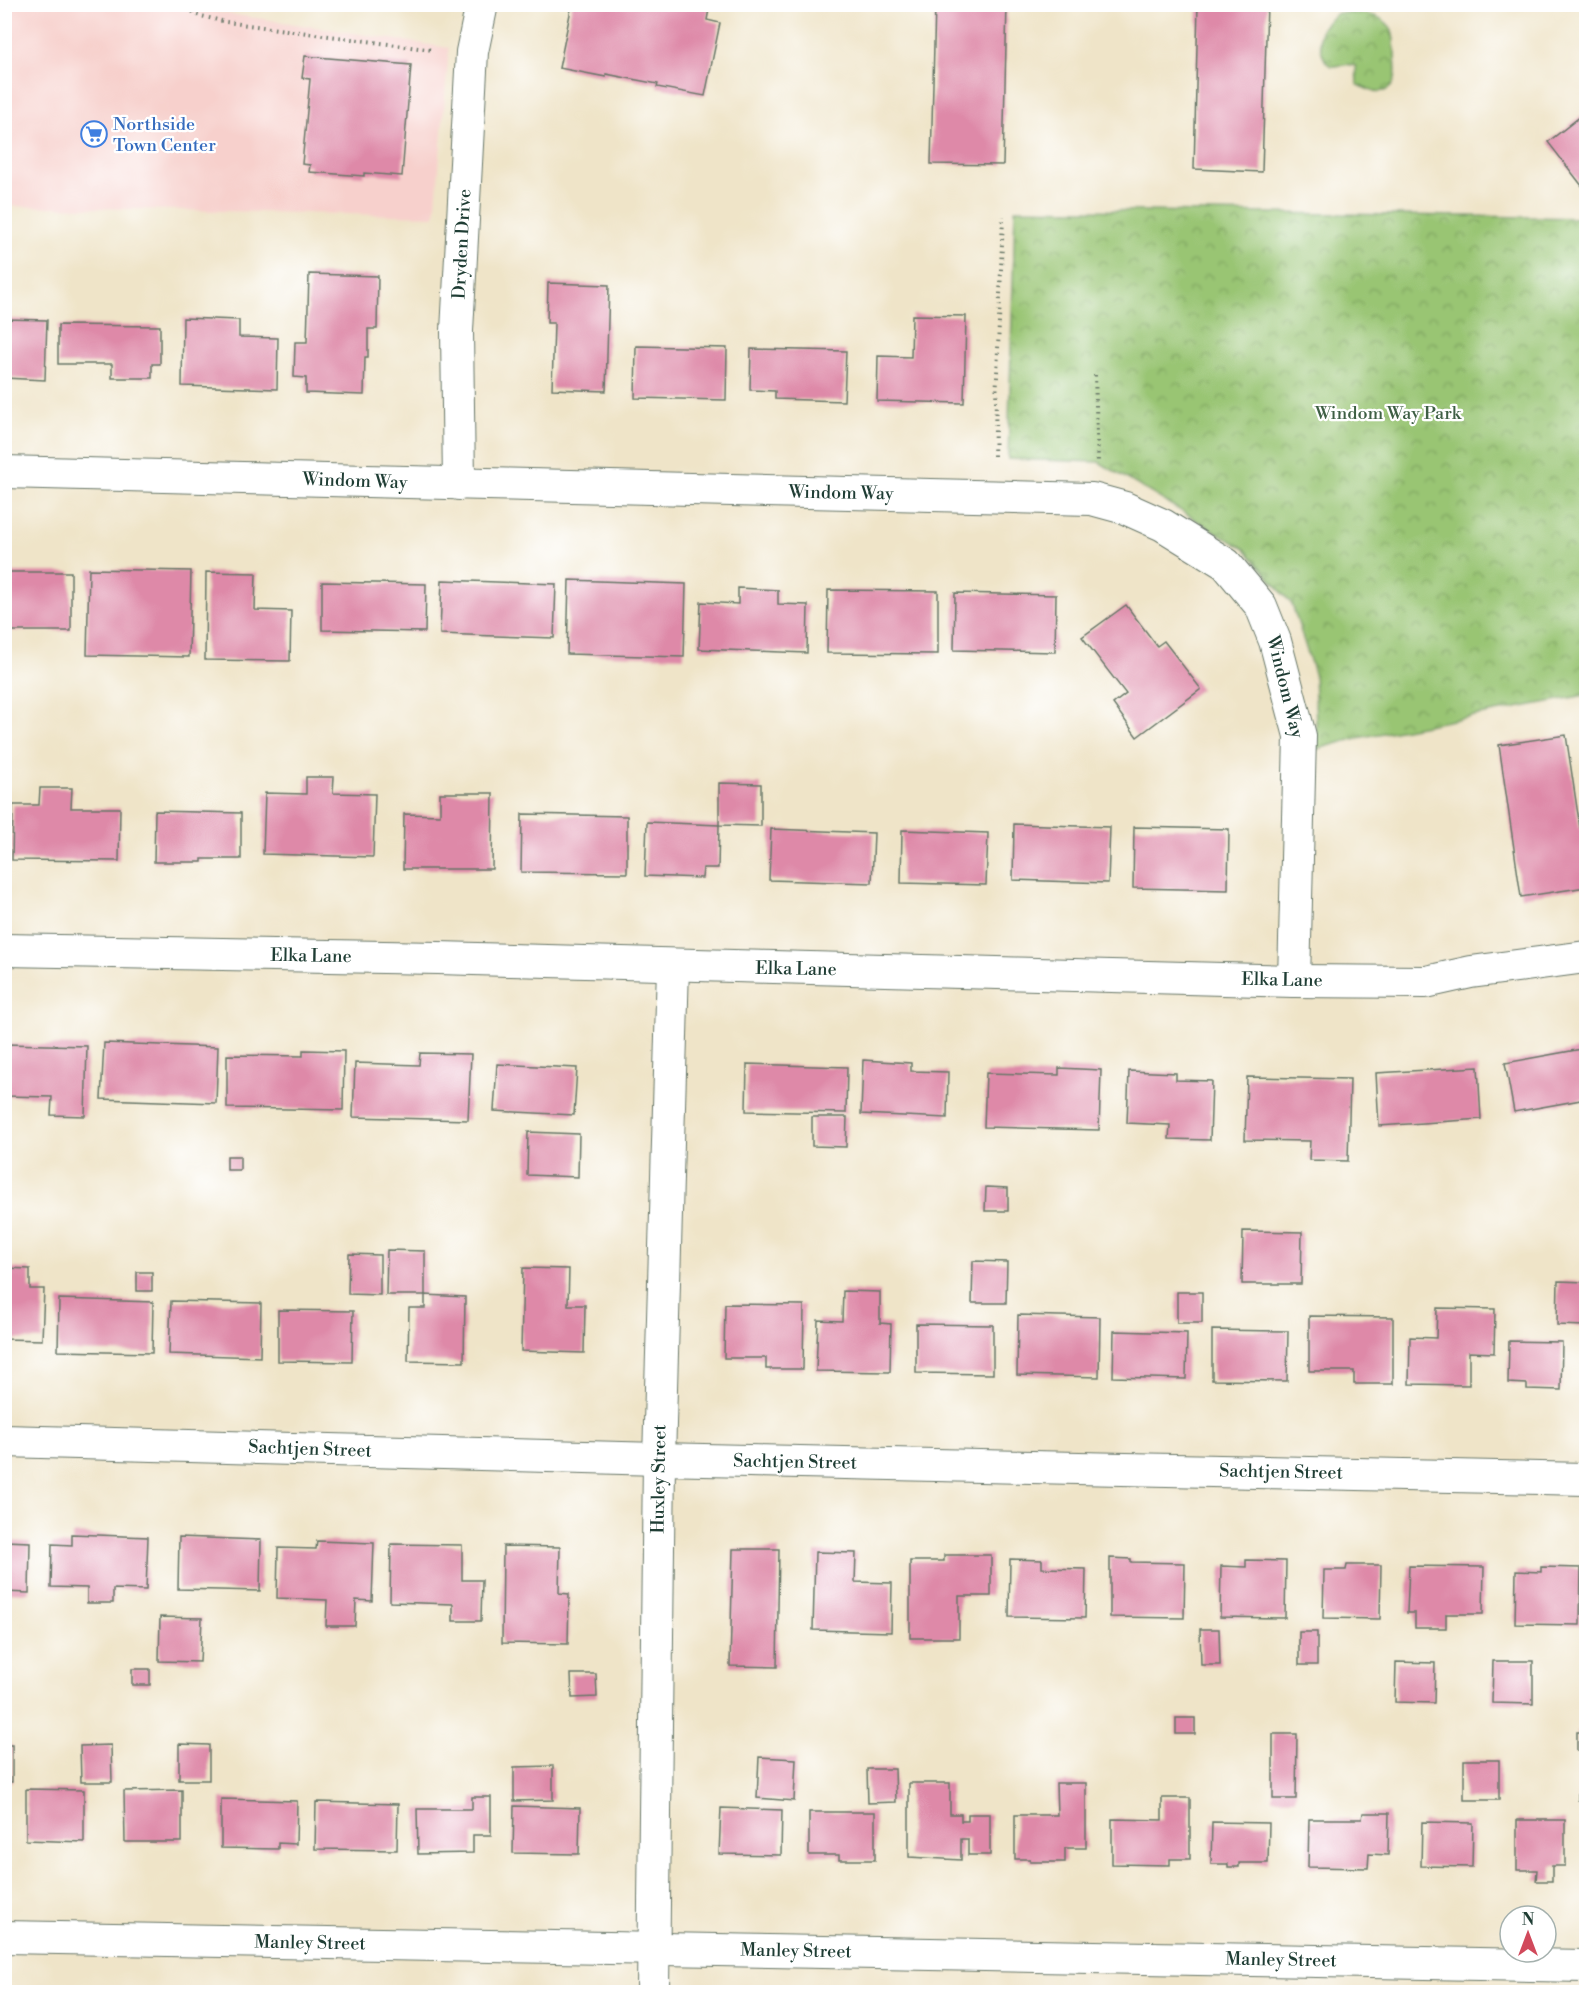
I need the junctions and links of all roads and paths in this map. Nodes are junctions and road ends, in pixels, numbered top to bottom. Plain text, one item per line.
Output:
1 (183, 4) edge
2 (482, 4) edge
3 (433, 50) dead end
4 (1003, 216) dead end
5 (1095, 375) dead end
6 (994, 456) dead end
7 (1098, 463) dead end
8 (4, 472) edge
9 (459, 484) junction
10 (4, 950) edge
11 (1587, 957) edge
12 (673, 966) junction
13 (1294, 981) junction
14 (4, 1441) edge
15 (659, 1459) junction
16 (1587, 1479) edge
17 (4, 1937) edge
18 (654, 1949) junction
19 (1587, 1966) edge
20 (653, 1992) edge

1 - 3 path
2 - 9 street, Dryden Drive
4 - 6 path
5 - 7 path
8 - 9 street, Windom Way
9 - 13 street, Windom Way
10 - 12 street, Elka Lane
11 - 13 street, Elka Lane
12 - 13 street, Elka Lane
12 - 15 street, Huxley Street
14 - 15 street, Sachtjen Street
15 - 16 street, Sachtjen Street
15 - 18 street, Huxley Street
17 - 18 street, Manley Street
18 - 19 street, Manley Street
18 - 20 street, Huxley Street

